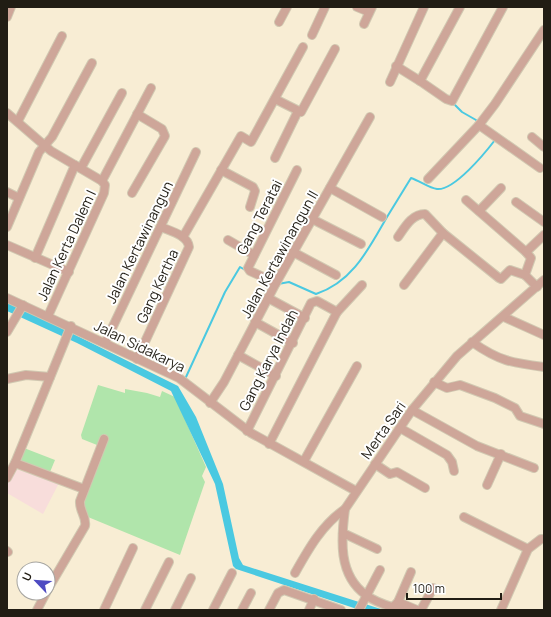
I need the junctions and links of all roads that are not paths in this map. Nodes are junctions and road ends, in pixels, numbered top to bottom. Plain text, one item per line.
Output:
1 (11, 7) edge
2 (287, 7) edge
3 (325, 7) edge
4 (357, 7) edge
5 (424, 7) edge
6 (460, 7) edge
7 (503, 7) edge
8 (370, 10) edge
9 (7, 18) edge
10 (279, 22) dead end
11 (364, 24) dead end
12 (544, 30) edge
13 (312, 35) dead end
14 (62, 36) dead end
15 (303, 47) dead end
16 (335, 49) dead end
17 (92, 63) dead end
18 (396, 66) junction
19 (420, 80) junction
20 (390, 82) dead end
21 (151, 88) dead end
22 (122, 93) dead end
23 (275, 98) junction
24 (298, 111) junction
25 (7, 113) edge
26 (137, 114) junction
27 (370, 117) dead end
28 (18, 121) junction
29 (479, 125) junction
30 (532, 136) dead end
31 (45, 144) junction
32 (544, 147) edge
33 (196, 152) dead end
34 (275, 158) dead end
35 (78, 167) junction
36 (540, 168) dead end
37 (221, 170) junction
38 (297, 170) dead end
39 (428, 179) dead end
40 (103, 182) junction
41 (330, 188) junction
42 (501, 188) dead end
43 (7, 192) edge
44 (132, 193) dead end
45 (19, 198) junction
46 (466, 200) dead end
47 (516, 202) dead end
48 (250, 207) dead end
49 (479, 211) junction
50 (382, 217) dead end
51 (312, 219) junction
52 (544, 222) edge
53 (7, 227) edge
54 (161, 227) junction
55 (443, 233) junction
56 (544, 235) edge
57 (182, 237) junction
58 (398, 237) dead end
59 (228, 240) dead end
60 (361, 244) dead end
61 (7, 245) edge
62 (293, 252) junction
63 (526, 252) junction
64 (254, 255) junction
65 (35, 258) junction
66 (69, 272) junction
67 (336, 275) dead end
68 (525, 275) junction
69 (544, 280) edge
70 (276, 283) junction
71 (362, 285) dead end
72 (404, 285) dead end
73 (537, 287) junction
74 (7, 298) edge
75 (268, 298) junction
76 (23, 306) junction
77 (337, 312) junction
78 (48, 316) junction
79 (305, 318) junction
80 (502, 318) junction
81 (255, 322) junction
82 (70, 328) junction
83 (7, 332) edge
84 (526, 332) dead end
85 (544, 335) edge
86 (472, 342) junction
87 (104, 343) junction
88 (293, 343) junction
89 (238, 355) junction
90 (137, 359) junction
91 (357, 366) dead end
92 (544, 367) edge
93 (276, 376) junction
94 (50, 377) junction
95 (7, 379) edge
96 (434, 382) junction
97 (210, 403) junction
98 (412, 410) junction
99 (544, 424) edge
100 (400, 428) junction
101 (247, 430) junction
102 (104, 439) dead end
103 (269, 444) junction
104 (501, 454) junction
105 (304, 461) junction
106 (15, 464) junction
107 (375, 464) junction
108 (534, 468) dead end
109 (454, 471) dead end
110 (7, 478) edge
111 (488, 485) dead end
112 (425, 488) dead end
113 (84, 489) junction
114 (356, 490) junction
115 (345, 509) junction
116 (464, 517) dead end
117 (343, 533) junction
118 (544, 539) edge
119 (133, 548) dead end
120 (377, 549) dead end
121 (528, 549) junction
122 (169, 562) dead end
123 (380, 570) dead end
124 (232, 572) dead end
125 (411, 572) dead end
126 (295, 573) dead end
127 (56, 575) edge
128 (191, 578) dead end
129 (433, 588) dead end
130 (251, 593) dead end
131 (364, 598) junction
132 (314, 599) junction
133 (42, 601) edge
134 (397, 606) edge
135 (37, 610) edge
136 (104, 610) edge
137 (145, 610) edge
138 (175, 610) edge
139 (213, 610) edge
140 (242, 610) edge
141 (269, 610) edge
142 (309, 610) edge
143 (341, 610) edge
144 (358, 610) edge
145 (417, 610) edge
146 (421, 610) edge
147 (501, 610) edge

1 - 9 street
2 - 10 street
3 - 13 street
4 - 8 street
5 - 18 street
6 - 19 street
7 - 19 street
8 - 11 street
12 - 29 street
14 - 28 street
15 - 23 street
16 - 24 street
17 - 31 street
18 - 19 street
18 - 20 street
21 - 26 street, Jalan Kerta Dalem I
22 - 35 street
23 - 24 street
23 - 37 street
24 - 34 street
25 - 28 street
26 - 40 street, Jalan Kerta Dalem I
26 - 44 street
27 - 41 street, Jalan Kertawinangun II
28 - 31 street
29 - 36 street
29 - 39 street
30 - 32 street
31 - 35 street
31 - 45 street
33 - 54 street, Jalan Kertawinangun
35 - 40 street
35 - 65 street
37 - 48 street
37 - 57 street
38 - 64 street, Gang Teratai
40 - 66 street, Jalan Kerta Dalem I
41 - 50 street
41 - 51 street, Jalan Kertawinangun II
42 - 49 street
43 - 45 street
45 - 53 street
46 - 49 street
47 - 52 street
49 - 63 street
51 - 60 street
51 - 62 street, Jalan Kertawinangun II
54 - 57 street
54 - 87 street, Jalan Kertawinangun
55 - 58 street
55 - 68 street
55 - 72 street
56 - 63 street
57 - 90 street, Gang Kertha
59 - 64 street
61 - 65 street
62 - 67 street
62 - 70 street, Jalan Kertawinangun II
63 - 68 street
64 - 70 street, Gang Teratai
65 - 66 street
66 - 78 street, Jalan Kerta Dalem I
68 - 73 street
69 - 73 street, Merta Sari
70 - 75 street, Jalan Kertawinangun II
71 - 77 street
73 - 80 street, Merta Sari
74 - 76 street, Jalan Sidakarya
75 - 79 street
75 - 81 street, Jalan Kertawinangun II
76 - 78 street, Jalan Sidakarya
76 - 83 street
77 - 79 street, Gang Karya Indah
77 - 103 street
78 - 82 street, Jalan Sidakarya
79 - 88 street, Gang Karya Indah
80 - 84 street
80 - 85 street
80 - 86 street, Merta Sari
81 - 88 street
81 - 89 street, Jalan Kertawinangun II
82 - 87 street, Jalan Sidakarya
82 - 94 street
86 - 92 street
86 - 96 street, Merta Sari
87 - 90 street, Jalan Sidakarya
88 - 93 street, Gang Karya Indah
89 - 93 street
89 - 97 street, Jalan Kertawinangun II
90 - 97 street, Jalan Sidakarya
91 - 105 street
93 - 101 street, Gang Karya Indah
94 - 95 street
94 - 106 street
96 - 98 street, Merta Sari
96 - 99 street
97 - 101 street, Jalan Sidakarya
98 - 100 street, Merta Sari
98 - 104 street
100 - 107 street, Merta Sari
100 - 109 street
101 - 103 street, Jalan Sidakarya
102 - 113 street
103 - 105 street, Jalan Sidakarya
104 - 108 street
104 - 111 street
105 - 114 street, Jalan Sidakarya
106 - 110 street
106 - 113 street
107 - 112 street
107 - 114 street, Merta Sari
113 - 127 street
114 - 115 street, Merta Sari
115 - 117 street, Merta Sari
115 - 126 street
116 - 121 street
117 - 120 street
117 - 131 street, Merta Sari
118 - 121 street
119 - 136 street
121 - 147 street
122 - 137 street
123 - 131 street
124 - 139 street
125 - 134 street
128 - 138 street
129 - 146 street
130 - 140 street
131 - 134 street, Merta Sari
131 - 144 street
132 - 141 street
132 - 142 street
132 - 143 street
133 - 135 street
134 - 145 street, Merta Sari

